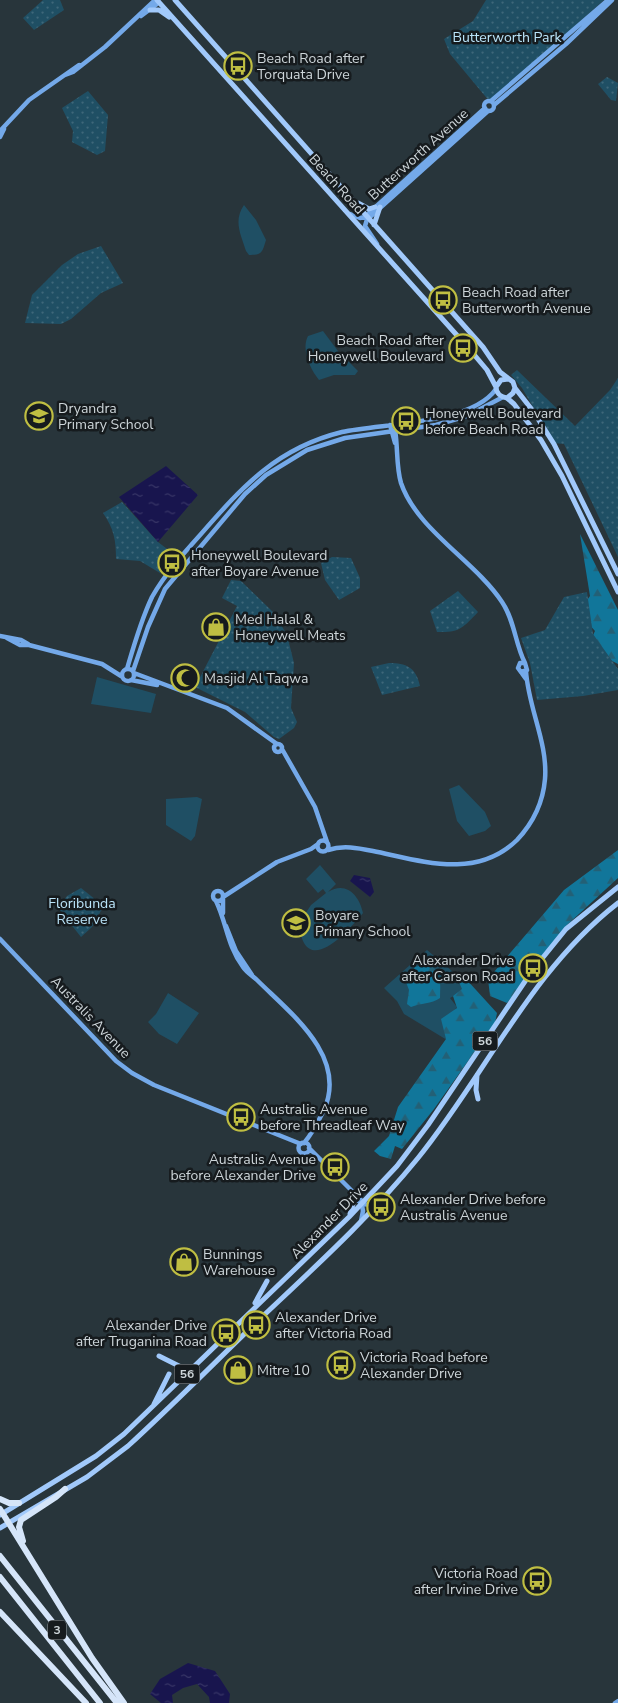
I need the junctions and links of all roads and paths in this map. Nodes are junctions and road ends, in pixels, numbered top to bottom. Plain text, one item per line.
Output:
1 (157, 0) edge
2 (608, 0) edge
3 (612, 0) edge
4 (175, 1) edge
5 (150, 10) junction
6 (140, 16) junction
7 (182, 28) junction
8 (493, 103) junction
9 (486, 109) junction
10 (279, 118) junction
11 (8, 122) junction
12 (271, 128) junction
13 (0, 131) edge
14 (0, 137) edge
15 (349, 197) junction
16 (378, 207) junction
17 (348, 214) junction
18 (367, 217) junction
19 (374, 225) junction
20 (378, 247) junction
21 (508, 379) junction
22 (496, 388) junction
23 (515, 388) junction
24 (505, 397) junction
25 (474, 413) junction
26 (451, 414) junction
27 (392, 425) junction
28 (393, 432) junction
29 (202, 532) junction
30 (206, 537) junction
31 (171, 569) junction
32 (176, 574) junction
33 (618, 574) edge
34 (618, 592) edge
35 (141, 625) junction
36 (148, 627) junction
37 (0, 636) edge
38 (523, 663) junction
39 (524, 671) junction
40 (124, 672) junction
41 (133, 672) junction
42 (131, 680) junction
43 (161, 684) junction
44 (322, 833) junction
45 (327, 842) junction
46 (319, 843) junction
47 (336, 847) junction
48 (312, 849) junction
49 (328, 850) junction
50 (320, 851) junction
51 (618, 887) edge
52 (223, 896) junction
53 (216, 901) junction
54 (618, 903) edge
55 (0, 938) edge
56 (252, 975) junction
57 (477, 1072) junction
58 (478, 1098) dead end
59 (304, 1145) junction
60 (306, 1153) junction
61 (315, 1156) junction
62 (344, 1184) junction
63 (351, 1194) junction
64 (378, 1202) junction
65 (362, 1204) junction
66 (349, 1217) junction
67 (361, 1222) junction
68 (267, 1281) dead end
69 (250, 1312) junction
70 (159, 1356) dead end
71 (193, 1368) junction
72 (169, 1374) dead end
73 (153, 1407) junction
74 (65, 1488) junction
75 (0, 1499) edge
76 (20, 1504) junction
77 (1, 1512) edge
78 (8, 1522) junction
79 (0, 1528) edge
80 (27, 1552) junction
81 (0, 1556) edge
82 (0, 1577) edge
83 (0, 1612) edge
84 (86, 1703) edge
85 (100, 1703) edge
86 (117, 1703) edge
87 (124, 1703) edge

1 - 5 street
1 - 6 street
1 - 7 main road, Beach Road
2 - 8 street
3 - 8 street
4 - 10 main road, Beach Road
5 - 6 street
5 - 7 main road
6 - 11 street
7 - 12 main road, Beach Road
8 - 9 street
8 - 9 street
9 - 16 street, Butterworth Avenue
10 - 12 main road
10 - 15 main road, Beach Road
11 - 13 street
11 - 14 street
12 - 17 main road, Beach Road
15 - 16 main road
15 - 18 main road, Beach Road
16 - 18 street, Butterworth Avenue
16 - 19 main road
17 - 18 street, Butterworth Avenue
17 - 20 main road, Beach Road
18 - 19 main road, Beach Road
18 - 20 street, Butterworth Avenue
19 - 21 main road, Beach Road
20 - 22 main road, Beach Road
21 - 22 main road
21 - 23 main road
22 - 24 main road
22 - 26 street
23 - 24 main road
23 - 33 main road
24 - 25 street
24 - 34 main road
25 - 26 street
25 - 28 street
26 - 27 street
27 - 28 street
27 - 29 street
28 - 30 street
28 - 38 street
29 - 30 street
29 - 31 street
30 - 32 street
31 - 32 street
31 - 35 street
32 - 36 street
35 - 36 street
35 - 40 street
36 - 41 street
37 - 40 street
38 - 39 street
38 - 39 street
39 - 47 street
40 - 41 street
40 - 42 street
41 - 42 street
41 - 43 street
42 - 43 street
43 - 44 street
44 - 45 street
44 - 46 street
45 - 46 street
45 - 47 street
45 - 49 street
46 - 48 street
46 - 50 street
47 - 49 street
48 - 50 street
48 - 52 street
49 - 50 street
51 - 65 main road, Alexander Drive / 56
52 - 53 street
52 - 53 street
52 - 56 street
53 - 56 street
54 - 57 main road, Alexander Drive / 56
55 - 59 street, Australis Avenue
56 - 59 street
57 - 58 main road
57 - 64 main road, Alexander Drive / 56
59 - 60 street
59 - 60 street, Australis Avenue
59 - 61 street, Australis Avenue
60 - 61 street, Australis Avenue
61 - 62 street, Australis Avenue
62 - 63 street, Australis Avenue
62 - 65 street, Australis Avenue
63 - 65 street, Australis Avenue
63 - 66 main road
64 - 65 street
64 - 67 main road, Alexander Drive / 56
65 - 66 main road, Alexander Drive / 56
65 - 67 street
66 - 69 main road, Alexander Drive / 56
67 - 74 main road, Alexander Drive / 56
68 - 69 main road
69 - 71 main road, Alexander Drive / 56
70 - 71 main road
71 - 73 main road, Alexander Drive / 56
72 - 73 main road
73 - 76 main road, Alexander Drive / 56
74 - 78 main road, Alexander Drive / 56
74 - 80 highway
75 - 76 highway
76 - 77 main road, Alexander Drive / 56
77 - 78 highway
78 - 79 main road, Alexander Drive / 56
78 - 80 highway
80 - 87 highway
81 - 86 highway, 3
82 - 85 highway, 3
83 - 84 highway

